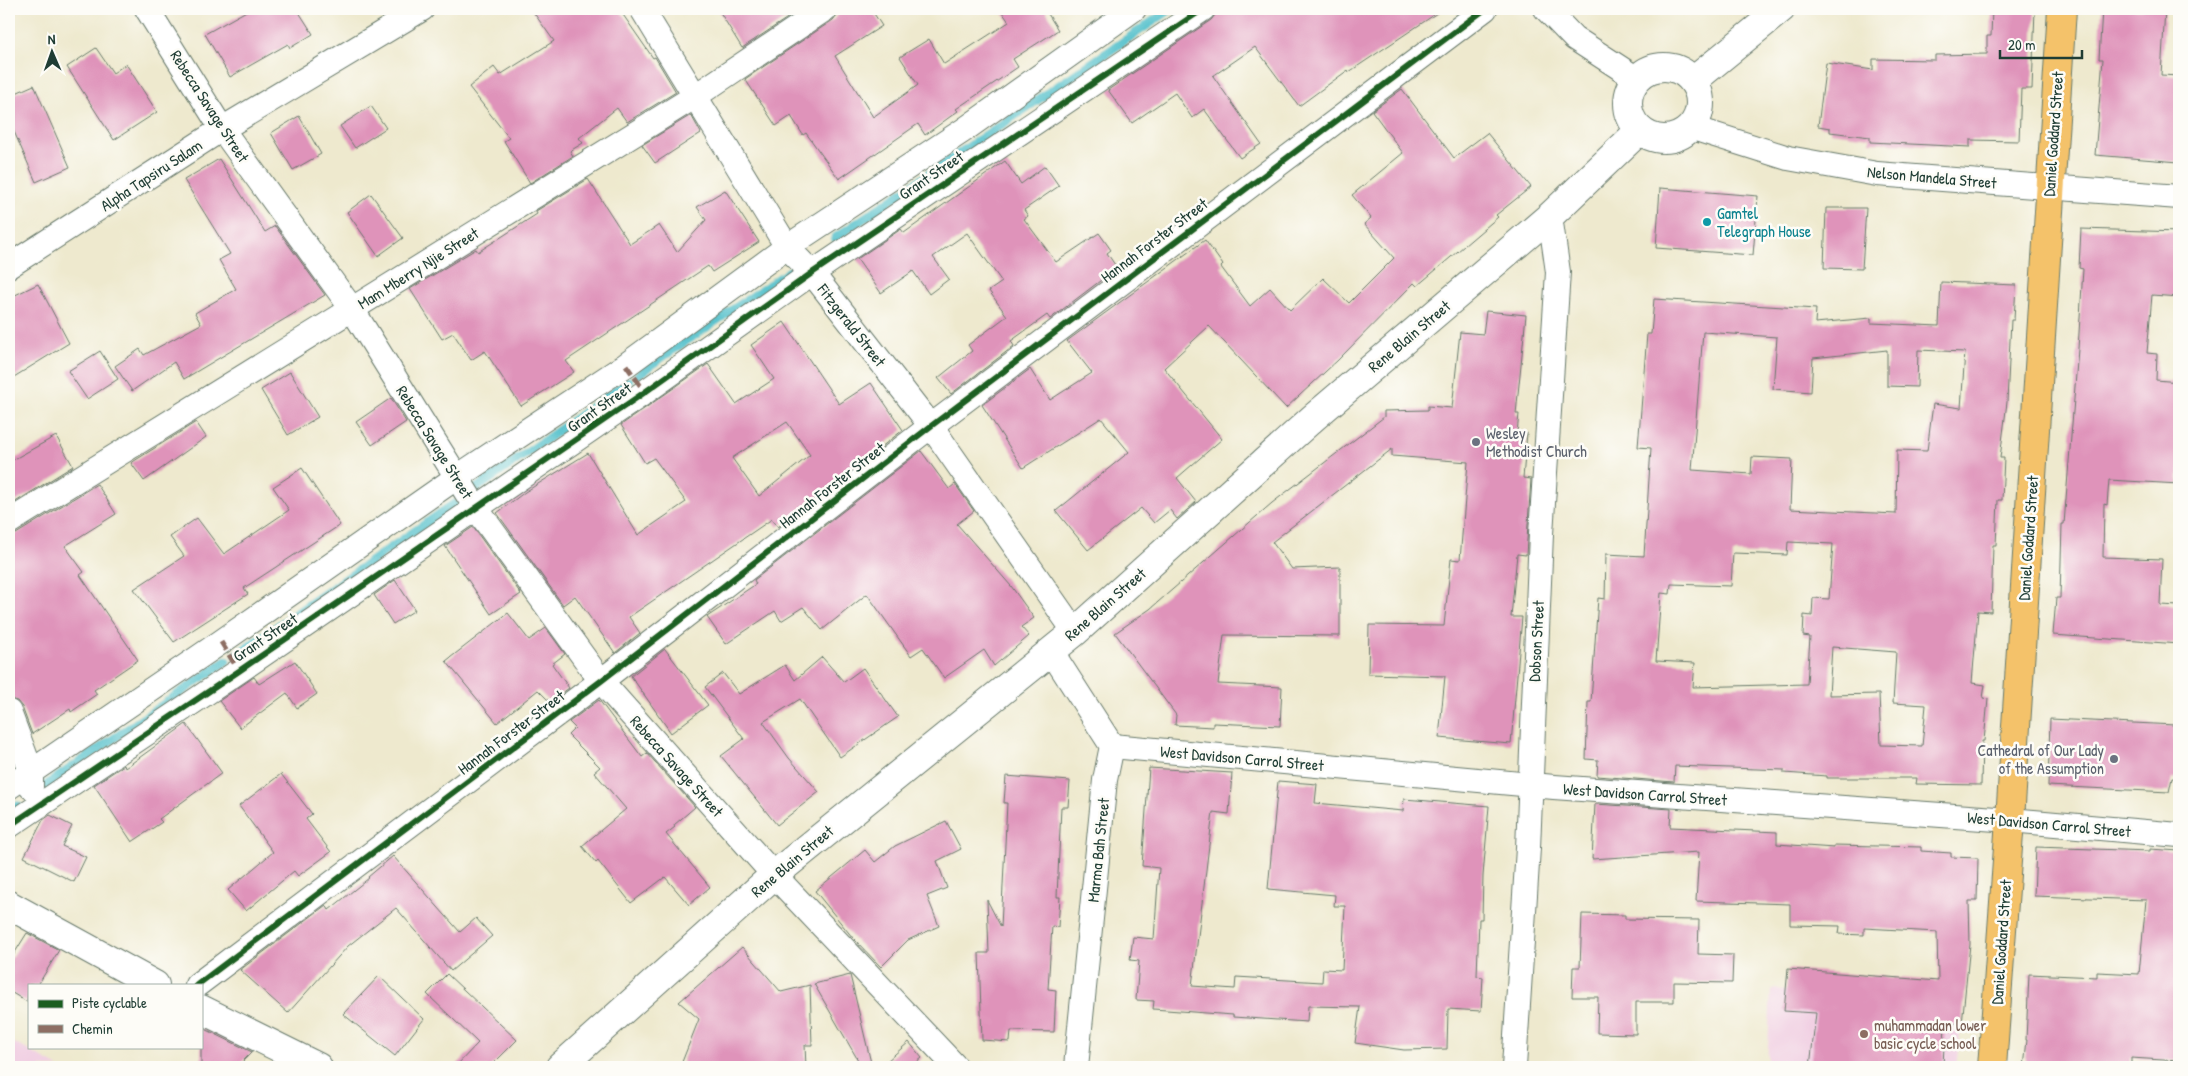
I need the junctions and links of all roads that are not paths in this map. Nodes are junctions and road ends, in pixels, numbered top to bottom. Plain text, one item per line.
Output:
1 (147, 9) edge
2 (422, 9) edge
3 (642, 9) edge
4 (825, 9) edge
5 (1134, 9) edge
6 (1202, 9) edge
7 (1485, 9) edge
8 (1546, 9) edge
9 (1781, 9) edge
10 (2062, 9) edge
11 (1636, 79) junction
12 (1693, 81) junction
13 (694, 97) junction
14 (1690, 127) junction
15 (222, 129) junction
16 (1640, 130) junction
17 (2050, 186) junction
18 (2179, 197) edge
19 (1550, 216) junction
20 (787, 247) junction
21 (9, 266) edge
22 (812, 273) junction
23 (352, 309) junction
24 (931, 426) junction
25 (457, 477) junction
26 (476, 508) junction
27 (9, 522) edge
28 (1075, 632) junction
29 (1052, 651) junction
30 (601, 682) junction
31 (9, 712) edge
32 (1112, 746) junction
33 (31, 772) junction
34 (1529, 785) junction
35 (9, 787) edge
36 (32, 809) junction
37 (2010, 820) junction
38 (9, 826) edge
39 (2179, 835) edge
40 (774, 875) junction
41 (9, 905) edge
42 (152, 984) edge
43 (197, 984) edge
44 (202, 1009) edge
45 (318, 1067) edge
46 (560, 1067) edge
47 (956, 1067) edge
48 (1076, 1067) edge
49 (1514, 1067) edge
50 (1992, 1067) edge

1 - 15 street, Rebecca Savage Street
2 - 15 street, Alpha Tapsiru Salam
3 - 13 street, Fitzgerald Street
4 - 13 street, Mam Mberry Njie Street
5 - 20 street, Grant Street
6 - 22 street, Grant Street
7 - 24 street, Hannah Forster Street
8 - 11 street
9 - 12 street
10 - 17 highway, Daniel Goddard Street
11 - 12 street
11 - 16 street
12 - 14 street
13 - 20 street, Fitzgerald Street
13 - 23 street, Mam Mberry Njie Street
14 - 16 street
14 - 17 street, Nelson Mandela Street
15 - 21 street, Alpha Tapsiru Salam
15 - 23 street, Rebecca Savage Street
16 - 19 street, Rene Blain Street
17 - 18 street, Nelson Mandela Street
17 - 37 highway, Daniel Goddard Street
19 - 28 street, Rene Blain Street
19 - 34 street, Dobson Street
20 - 22 street, Fitzgerald Street
20 - 25 street, Grant Street
22 - 24 street, Fitzgerald Street
22 - 26 street, Grant Street
23 - 25 street, Rebecca Savage Street
23 - 27 street, Mam Mberry Njie Street
24 - 28 street, Fitzgerald Street
24 - 30 street, Hannah Forster Street
25 - 26 street, Rebecca Savage Street
25 - 33 street, Grant Street
26 - 30 street, Rebecca Savage Street
26 - 36 street, Grant Street
28 - 29 street, Rene Blain Street
29 - 32 street
29 - 40 street, Rene Blain Street
30 - 40 street, Rebecca Savage Street
30 - 43 street, Hannah Forster Street
31 - 33 street
32 - 34 street, West Davidson Carrol Street
32 - 48 street, Marma Bah Street
33 - 35 street, Grant Street
33 - 36 street
34 - 37 street, West Davidson Carrol Street
34 - 49 street, Dobson Street
36 - 38 street, Grant Street
37 - 39 street, West Davidson Carrol Street
37 - 50 highway, Daniel Goddard Street
40 - 46 street, Rene Blain Street
40 - 47 street, Rebecca Savage Street
41 - 42 street
44 - 45 street

